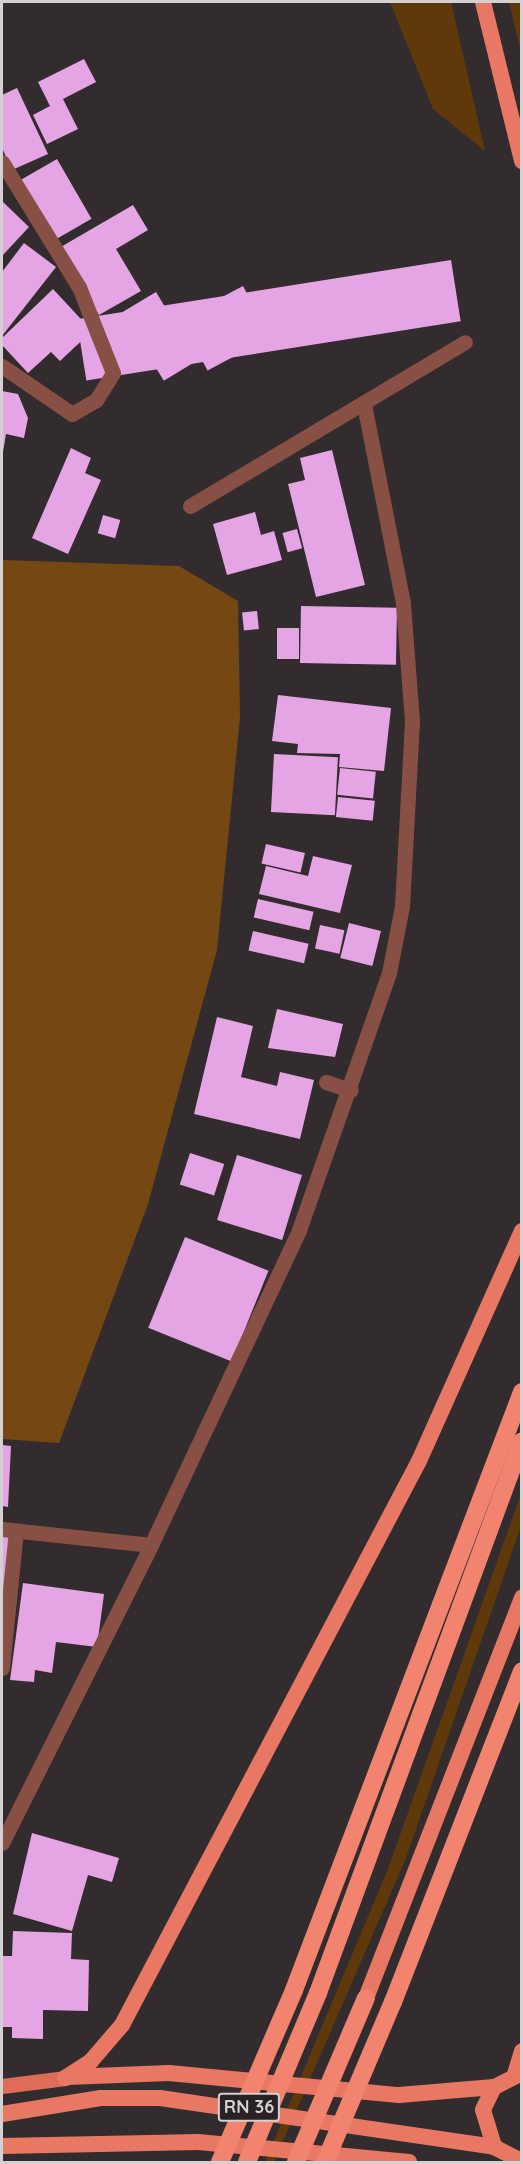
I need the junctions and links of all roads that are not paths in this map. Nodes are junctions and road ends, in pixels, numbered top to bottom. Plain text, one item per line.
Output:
1 (483, 2) edge
2 (522, 161) edge
3 (2, 162) edge
4 (465, 342) dead end
5 (2, 366) edge
6 (364, 405) junction
7 (190, 506) dead end
8 (326, 1082) dead end
9 (351, 1090) junction
10 (522, 1231) edge
11 (522, 1392) edge
12 (522, 1441) edge
13 (9, 1530) edge
14 (151, 1545) junction
15 (522, 1597) edge
16 (2, 1668) edge
17 (522, 1671) edge
18 (2, 1843) edge
19 (366, 1998) joint
20 (522, 2051) edge
21 (518, 2073) edge
22 (65, 2078) junction
23 (2, 2086) edge
24 (494, 2087) junction
25 (2, 2114) edge
26 (2, 2146) edge
27 (494, 2147) junction
28 (522, 2161) edge
29 (220, 2163) edge
30 (247, 2163) edge
31 (296, 2163) edge
32 (325, 2163) edge
33 (409, 2163) edge

1 - 2 highway
3 - 5 street
4 - 6 street
6 - 7 street
6 - 9 street
8 - 9 street
9 - 14 street
10 - 22 highway
11 - 29 highway, bridge
12 - 30 highway, bridge
13 - 14 street
13 - 16 street
14 - 18 street
15 - 19 highway
17 - 32 highway, bridge
19 - 31 highway, bridge
20 - 21 highway
21 - 24 highway
22 - 23 main road, RN 36
22 - 24 highway, RN 36
24 - 27 highway
25 - 27 highway, RN 36
26 - 33 highway
27 - 28 highway

